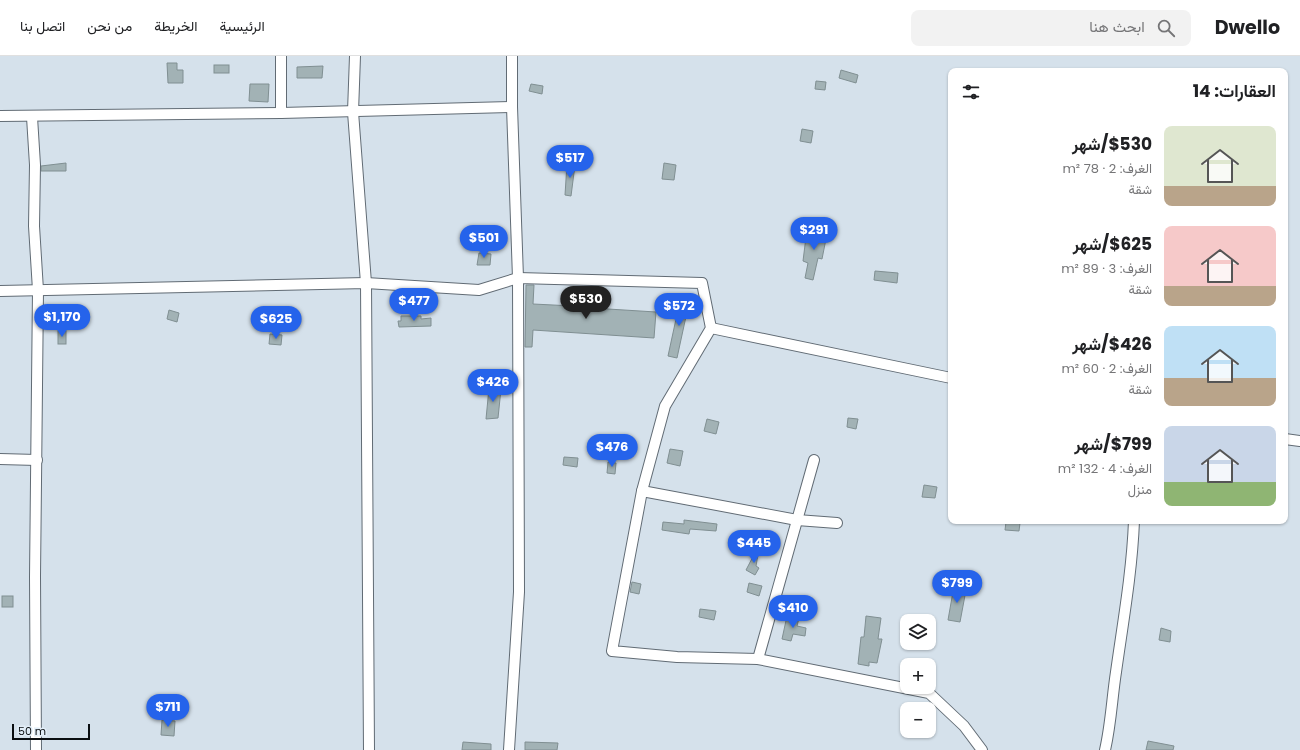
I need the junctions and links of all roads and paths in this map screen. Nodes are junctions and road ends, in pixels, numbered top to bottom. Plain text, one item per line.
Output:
1 (281, 56) edge
2 (355, 56) edge
3 (512, 56) edge
4 (512, 106) junction
5 (353, 112) junction
6 (281, 113) junction
7 (0, 116) edge
8 (32, 117) junction
9 (518, 278) junction
10 (366, 283) junction
11 (38, 290) junction
12 (0, 291) edge
13 (711, 328) junction
14 (948, 377) edge
15 (1288, 440) edge
16 (1300, 442) edge
17 (0, 459) edge
18 (36, 460) junction
19 (814, 460) dead end
20 (642, 491) junction
21 (797, 520) junction
22 (837, 523) dead end
23 (1134, 524) edge
24 (758, 659) junction
25 (36, 750) edge
26 (369, 750) edge
27 (509, 750) edge
28 (982, 750) edge
29 (1105, 750) edge

1 - 6 street
2 - 5 street
3 - 4 street
4 - 5 street
4 - 9 street
5 - 6 street
5 - 10 street
6 - 8 street
7 - 8 street
8 - 11 street
9 - 10 street
9 - 13 street
9 - 27 street
10 - 11 street
10 - 26 street
11 - 12 street
11 - 18 street
13 - 14 street
13 - 20 street
15 - 16 street
17 - 18 street
18 - 25 street
19 - 21 street
20 - 21 street
20 - 24 street
21 - 22 street
21 - 24 street
23 - 29 street
24 - 28 street

